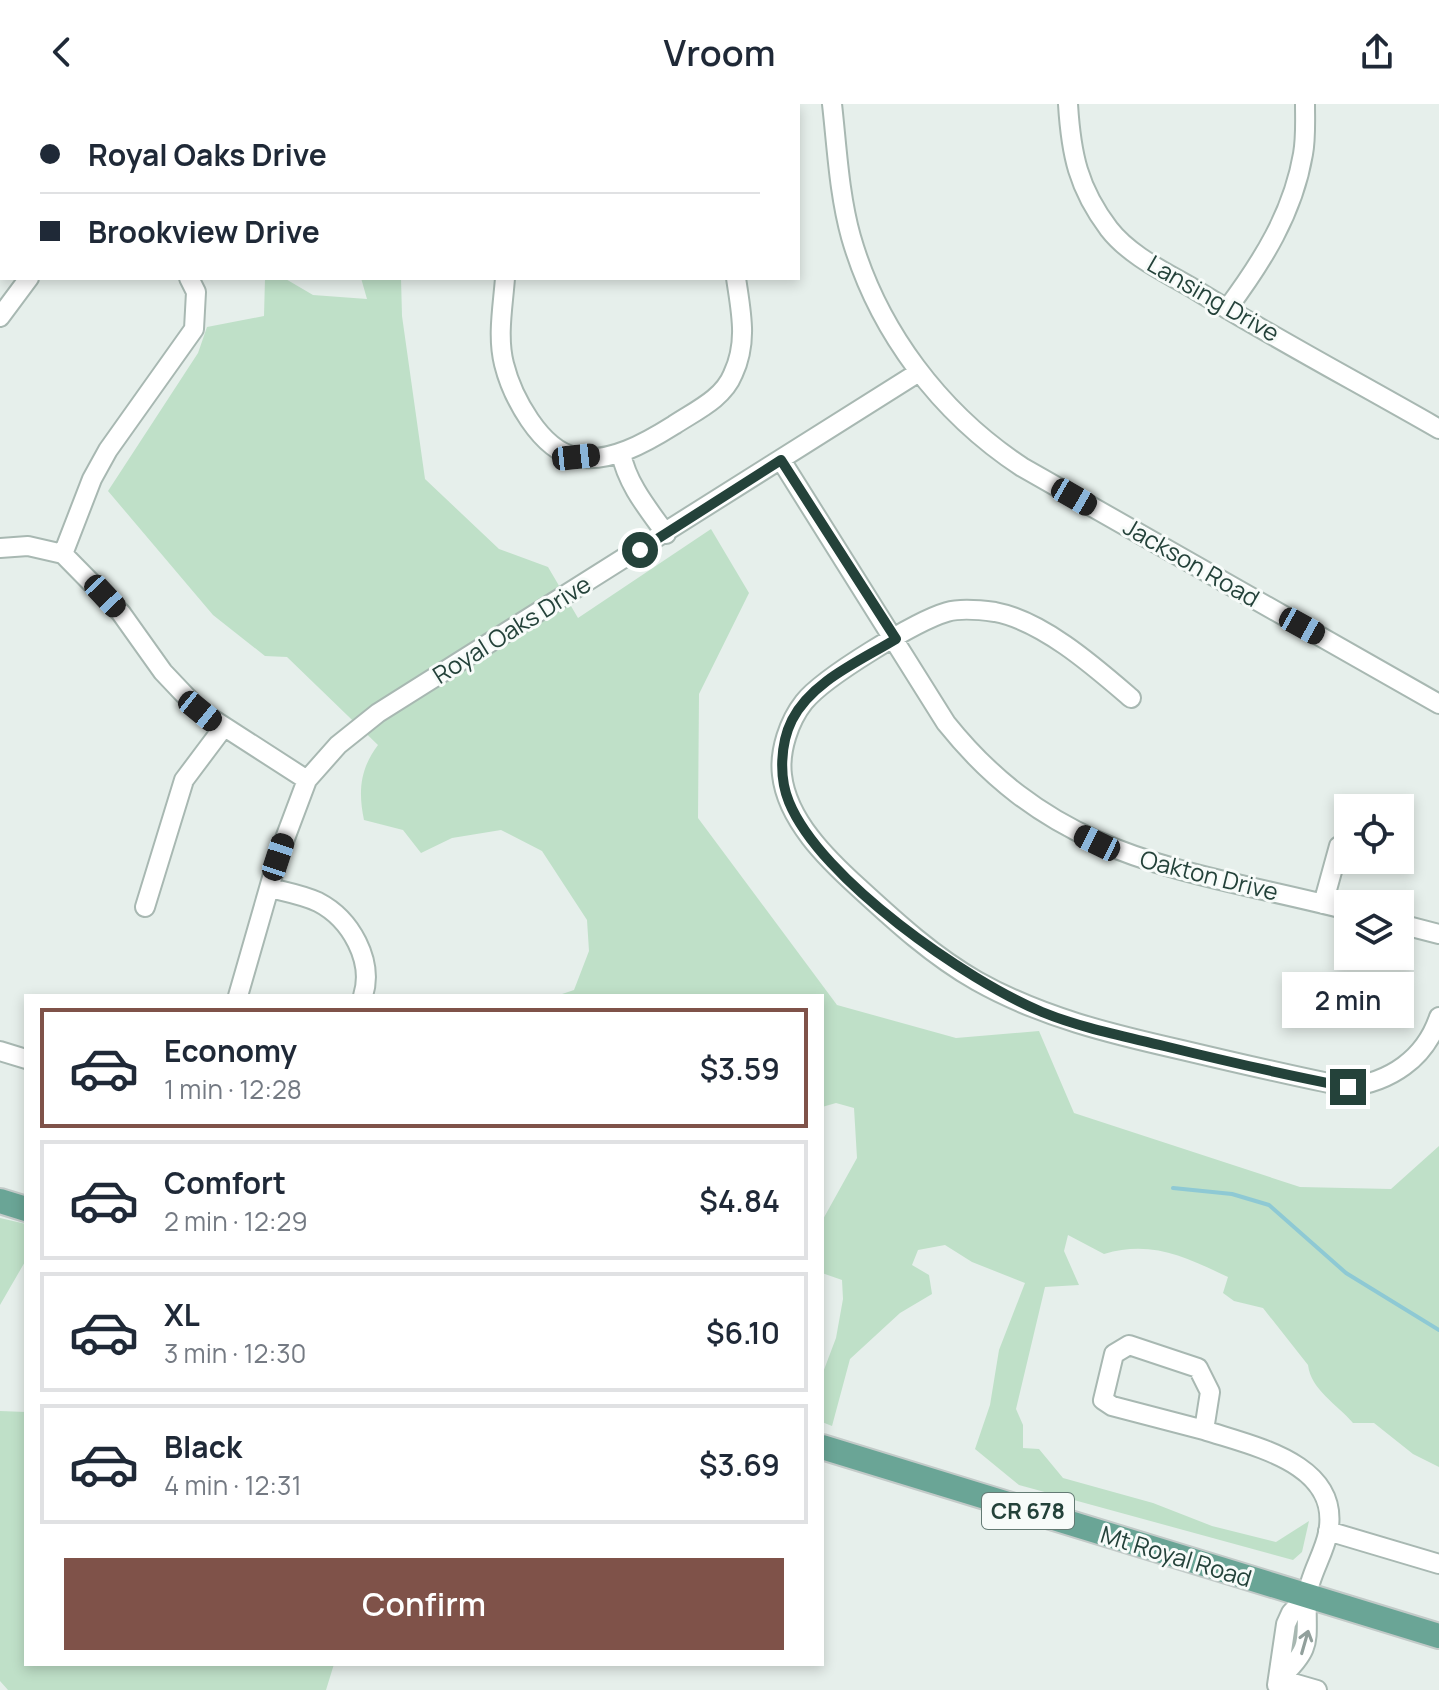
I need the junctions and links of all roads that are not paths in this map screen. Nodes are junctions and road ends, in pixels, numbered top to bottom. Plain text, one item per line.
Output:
1 (832, 104) edge
2 (1068, 104) edge
3 (1305, 104) edge
4 (28, 280) edge
5 (190, 280) edge
6 (505, 280) edge
7 (736, 280) edge
8 (1227, 309) junction
9 (0, 317) edge
10 (919, 372) junction
11 (1439, 429) edge
12 (621, 453) junction
13 (781, 460) junction
14 (666, 534) junction
15 (0, 548) edge
16 (63, 554) junction
17 (896, 639) junction
18 (1131, 698) dead end
19 (1439, 704) edge
20 (223, 728) junction
21 (307, 780) junction
22 (1334, 864) edge
23 (270, 888) junction
24 (1323, 904) junction
25 (145, 907) dead end
26 (1334, 907) edge
27 (1414, 928) edge
28 (1439, 934) edge
29 (239, 994) edge
30 (364, 994) edge
31 (1439, 1017) edge
32 (0, 1051) edge
33 (24, 1058) edge
34 (0, 1201) edge
35 (24, 1208) edge
36 (1204, 1430) junction
37 (824, 1448) edge
38 (1328, 1531) junction
39 (1439, 1564) edge
40 (1307, 1596) junction
41 (1439, 1636) edge
42 (1277, 1685) edge
43 (1317, 1690) edge

1 - 10 street, Jackson Road
2 - 8 street, Lansing Drive
3 - 8 street
4 - 9 street
5 - 16 street
6 - 12 street
7 - 12 street
8 - 11 street, Lansing Drive
10 - 13 street, Royal Oaks Drive
10 - 19 street, Jackson Road
12 - 14 street
13 - 14 street, Royal Oaks Drive
13 - 17 street, Oakton Drive
14 - 21 street, Royal Oaks Drive
15 - 16 street
16 - 20 street
17 - 18 street
17 - 24 street, Oakton Drive
17 - 31 street
20 - 21 street
20 - 25 street
21 - 23 street, Royal Oaks Drive
22 - 24 street
23 - 29 street, Royal Oaks Drive
23 - 30 street
24 - 26 street, Oakton Drive
27 - 28 street
32 - 33 street
34 - 35 main road
36 - 36 street
36 - 38 street
37 - 40 main road, Mt Royal Road / CR 678
38 - 39 street
38 - 40 street
40 - 41 main road, Mt Royal Road / CR 678
40 - 42 street
42 - 43 street

